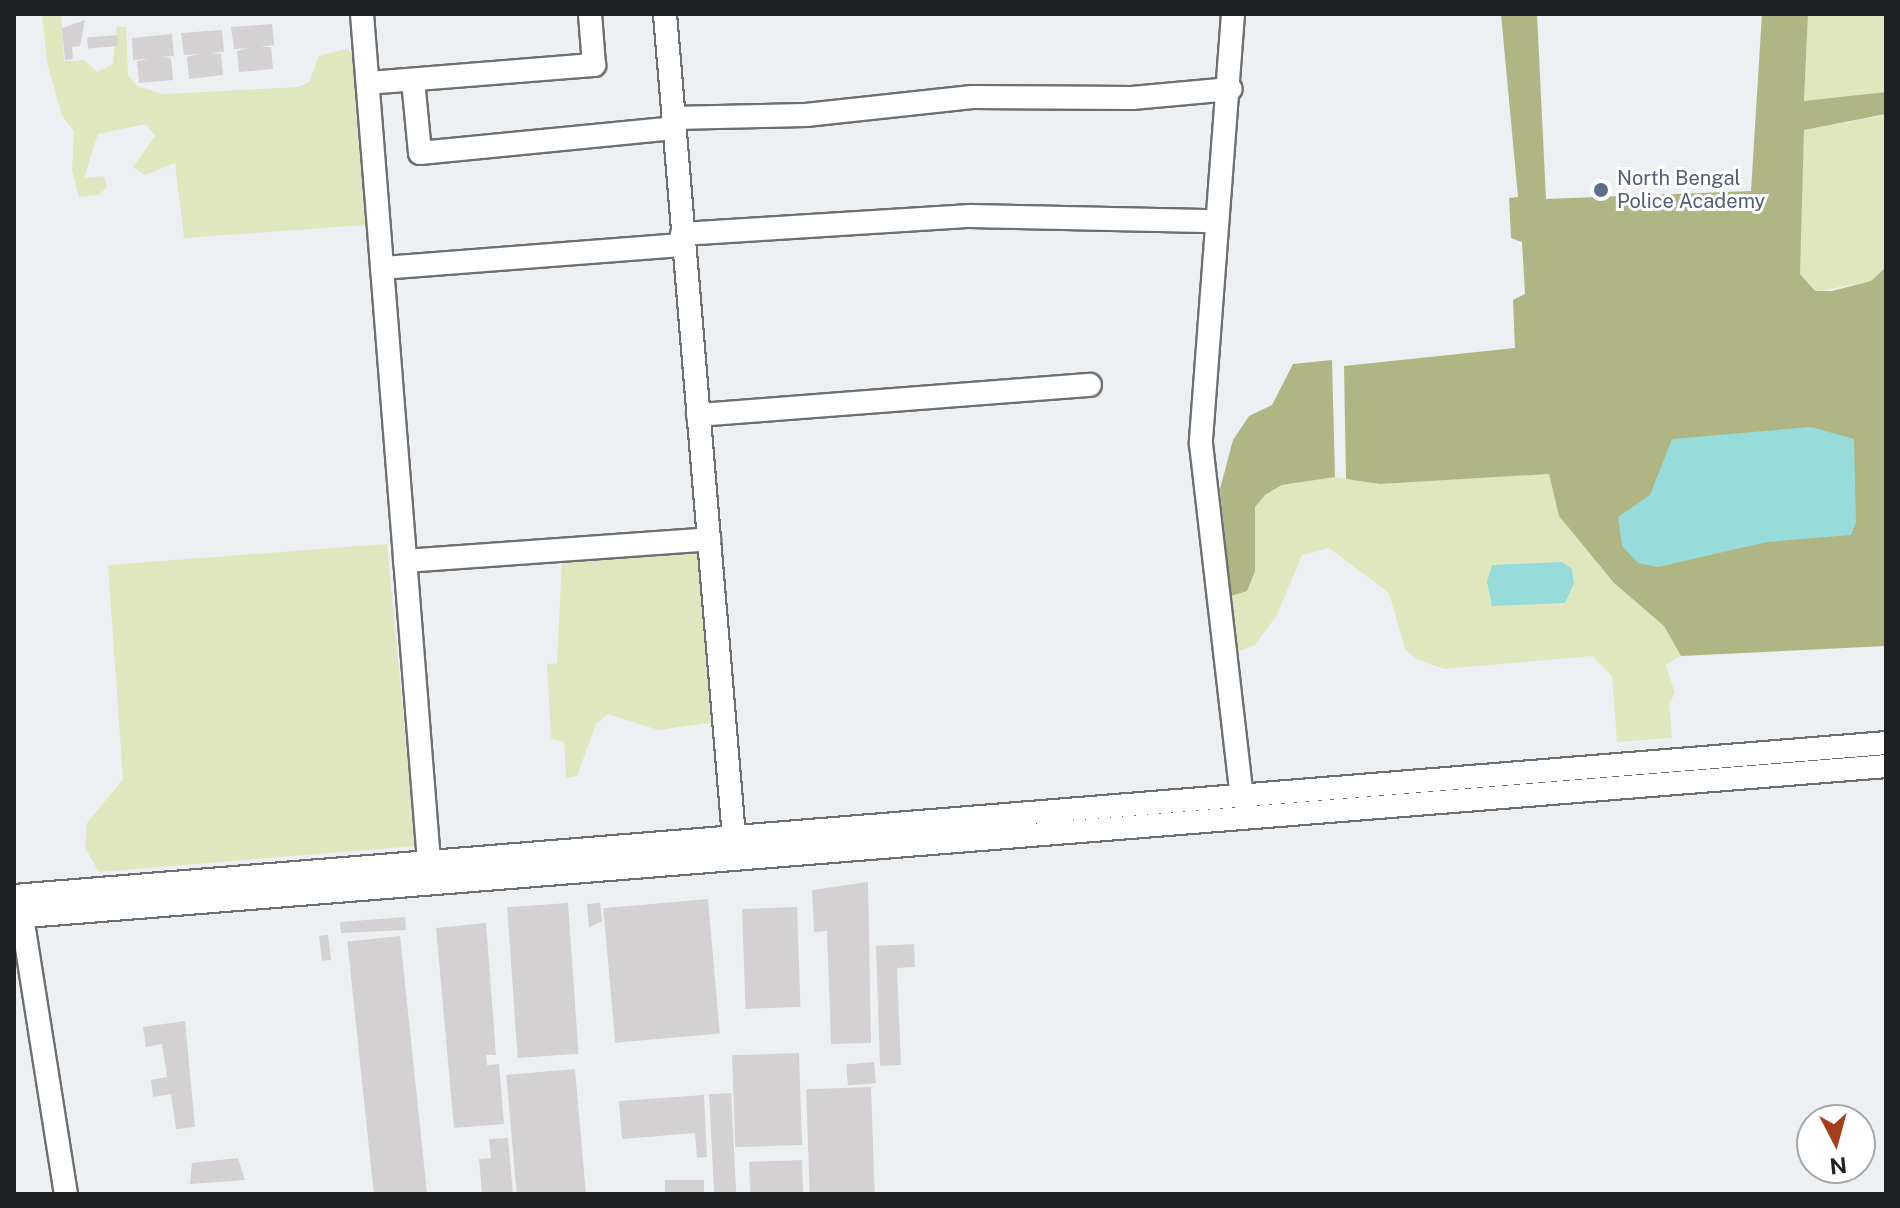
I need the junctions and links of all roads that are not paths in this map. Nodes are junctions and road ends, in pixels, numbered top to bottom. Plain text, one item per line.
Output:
1 (362, 14) edge
2 (590, 14) edge
3 (665, 14) edge
4 (1233, 14) edge
5 (413, 80) junction
6 (368, 83) junction
7 (1231, 89) junction
8 (673, 123) junction
9 (1217, 221) junction
10 (683, 240) junction
11 (382, 268) junction
12 (1090, 385) dead end
13 (698, 415) junction
14 (709, 539) junction
15 (405, 561) junction
16 (1886, 743) edge
17 (1886, 766) edge
18 (1242, 798) junction
19 (734, 838) junction
20 (430, 874) junction
21 (17, 906) edge
22 (66, 1194) edge

1 - 6 street
2 - 5 street
3 - 8 street
4 - 7 street
5 - 6 street
5 - 8 street
6 - 11 street
7 - 8 street
7 - 9 street
8 - 10 street
9 - 10 street
9 - 18 street
10 - 11 street
10 - 13 street
11 - 15 street
12 - 13 street
13 - 14 street
14 - 15 street
14 - 19 street
15 - 20 street
16 - 18 street
17 - 20 street
18 - 19 street
19 - 20 street
20 - 21 street
21 - 22 street

